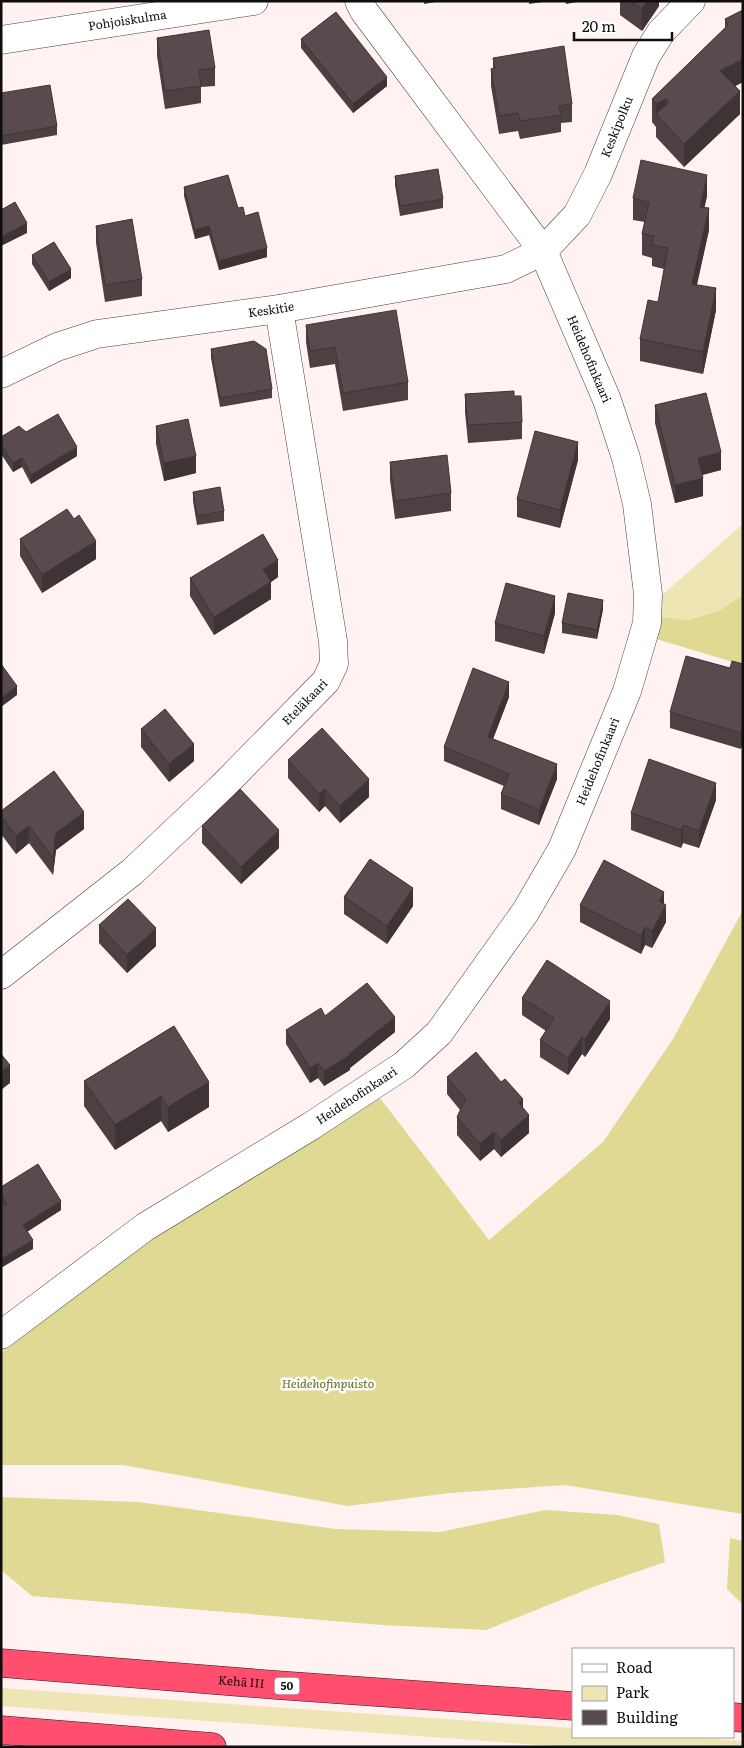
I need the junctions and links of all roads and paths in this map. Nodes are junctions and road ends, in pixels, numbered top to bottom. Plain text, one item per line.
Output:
1 (254, 1) edge
2 (359, 1) edge
3 (691, 1) edge
4 (1, 40) edge
5 (543, 251) junction
6 (280, 309) junction
7 (1, 374) edge
8 (1, 975) edge
9 (1, 1335) edge
10 (1, 1663) edge
11 (572, 1706) edge
12 (1, 1730) edge
13 (212, 1747) edge

1 - 4 street, Pohjoiskulma
2 - 5 street, Heidehofinkaari
3 - 5 street, Keskipolku
5 - 6 street, Keskitie
5 - 9 street, Heidehofinkaari
6 - 7 street, Keskitie
6 - 8 street, Eteläkaari
10 - 11 highway, Kehä III / 50
12 - 13 highway

